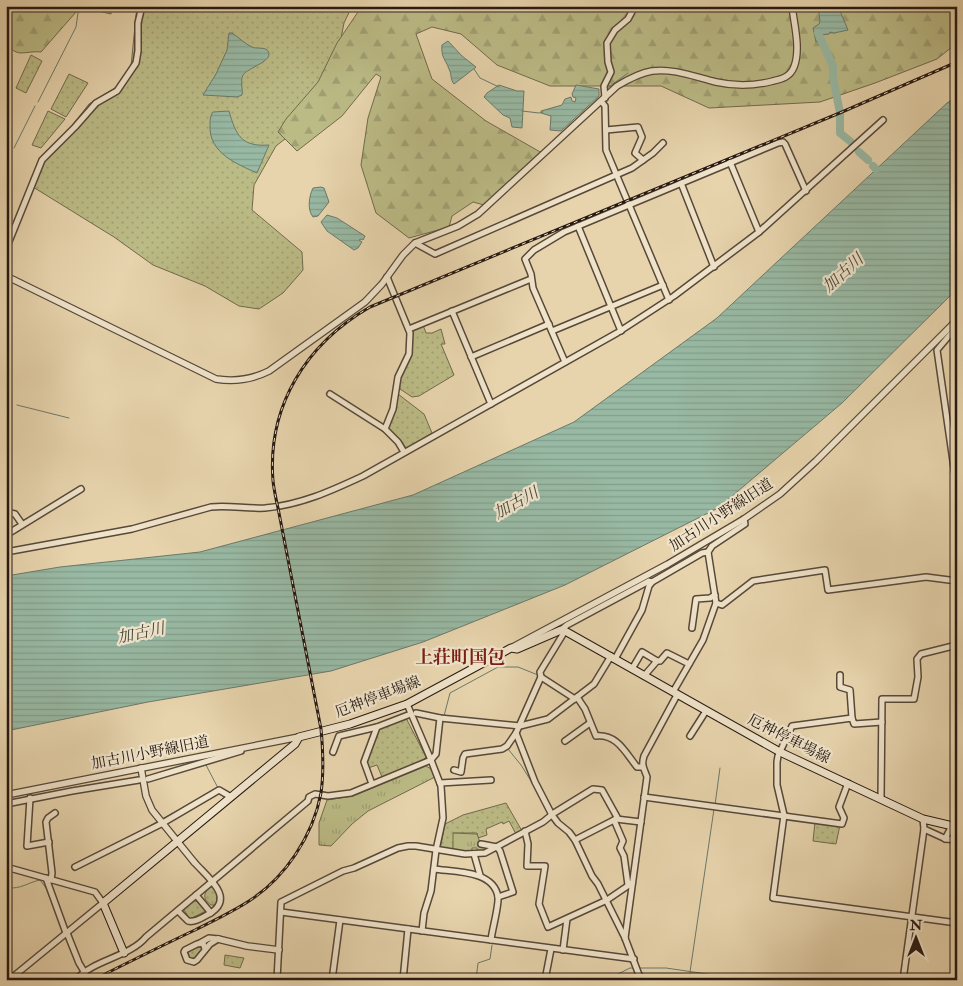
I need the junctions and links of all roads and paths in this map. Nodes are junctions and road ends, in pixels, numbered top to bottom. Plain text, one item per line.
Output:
1 (142, 6) edge
2 (635, 6) edge
3 (792, 6) edge
4 (603, 100) junction
5 (883, 120) dead end
6 (606, 130) junction
7 (663, 143) dead end
8 (643, 160) junction
9 (730, 162) junction
10 (616, 176) junction
11 (681, 183) junction
12 (806, 191) junction
13 (629, 204) junction
14 (578, 226) junction
15 (759, 232) junction
16 (416, 243) junction
17 (6, 249) edge
18 (714, 267) junction
19 (6, 276) edge
20 (387, 277) junction
21 (531, 279) junction
22 (663, 285) junction
23 (669, 300) junction
24 (611, 306) junction
25 (452, 312) junction
26 (956, 321) edge
27 (549, 324) junction
28 (409, 329) junction
29 (552, 331) junction
30 (621, 331) junction
31 (471, 357) junction
32 (565, 362) junction
33 (330, 394) dead end
34 (491, 404) junction
35 (385, 429) junction
36 (404, 452) junction
37 (957, 488) edge
38 (81, 489) dead end
39 (6, 512) edge
40 (744, 519) junction
41 (22, 524) junction
42 (6, 535) edge
43 (6, 552) edge
44 (708, 552) junction
45 (957, 581) edge
46 (652, 582) junction
47 (714, 595) junction
48 (716, 603) junction
49 (692, 628) dead end
50 (563, 630) junction
51 (957, 645) edge
52 (511, 648) junction
53 (613, 658) junction
54 (657, 661) junction
55 (689, 664) junction
56 (632, 668) junction
57 (840, 675) dead end
58 (644, 676) junction
59 (541, 677) junction
60 (675, 694) junction
61 (576, 698) junction
62 (407, 704) junction
63 (706, 711) junction
64 (416, 713) dead end
65 (408, 715) dead end
66 (440, 718) junction
67 (852, 718) junction
68 (882, 722) junction
69 (590, 723) junction
70 (377, 726) junction
71 (520, 726) junction
72 (516, 733) junction
73 (690, 736) dead end
74 (299, 737) junction
75 (566, 741) dead end
76 (244, 747) junction
77 (334, 752) dead end
78 (780, 752) junction
79 (431, 760) junction
80 (642, 767) junction
81 (141, 768) junction
82 (454, 770) dead end
83 (148, 779) dead end
84 (139, 780) dead end
85 (491, 780) dead end
86 (440, 783) junction
87 (848, 783) junction
88 (372, 784) junction
89 (6, 795) edge
90 (231, 797) junction
91 (644, 797) junction
92 (30, 798) junction
93 (881, 798) junction
94 (6, 804) edge
95 (55, 813) dead end
96 (552, 815) junction
97 (784, 815) junction
98 (923, 819) junction
99 (615, 820) junction
100 (641, 822) junction
101 (161, 824) junction
102 (954, 827) edge
103 (924, 829) junction
104 (525, 831) junction
105 (945, 839) junction
106 (575, 840) junction
107 (957, 840) edge
108 (49, 842) junction
109 (176, 842) junction
110 (481, 844) dead end
111 (497, 847) junction
112 (436, 850) junction
113 (474, 854) junction
114 (194, 862) joint
115 (6, 867) edge
116 (75, 867) dead end
117 (434, 869) junction
118 (480, 875) junction
119 (48, 879) junction
120 (211, 882) junction
121 (630, 884) junction
122 (196, 895) junction
123 (498, 897) junction
124 (606, 900) junction
125 (103, 903) junction
126 (178, 911) junction
127 (280, 912) junction
128 (211, 913) junction
129 (912, 918) junction
130 (567, 919) junction
131 (340, 920) junction
132 (957, 924) edge
133 (408, 929) junction
134 (422, 931) junction
135 (67, 933) junction
136 (626, 938) junction
137 (218, 939) junction
138 (491, 940) junction
139 (197, 944) junction
140 (206, 949) junction
141 (551, 949) junction
142 (279, 950) junction
143 (563, 950) junction
144 (124, 953) junction
145 (636, 965) junction
146 (85, 973) junction
147 (9, 980) edge
148 (76, 980) edge
149 (276, 980) edge
150 (332, 980) edge
151 (403, 980) edge
152 (545, 980) edge
153 (645, 980) edge
154 (903, 980) edge

1 - 17 street
2 - 4 street
3 - 4 street
4 - 6 street
4 - 16 street
5 - 12 street
6 - 8 street
6 - 10 street
7 - 8 street
8 - 10 street
9 - 11 street
9 - 12 street
9 - 15 street
10 - 13 street
10 - 16 street
11 - 13 street
11 - 18 street
12 - 15 street
13 - 14 street
13 - 22 street
14 - 21 street
14 - 24 street
15 - 18 street
16 - 20 street
18 - 23 street
19 - 20 street
20 - 28 street
21 - 25 street
21 - 27 street
22 - 23 street
22 - 24 street
23 - 30 street
24 - 29 street
24 - 30 street
25 - 28 street
25 - 31 street
26 - 37 street
26 - 40 street, 加古川小野線旧道
27 - 29 street
27 - 31 street
28 - 35 street
29 - 32 street
30 - 32 street
31 - 34 street
32 - 34 street
33 - 35 street
34 - 36 street
35 - 36 street
36 - 43 street
38 - 41 street
39 - 41 street
40 - 44 street
40 - 52 street, 加古川小野線旧道
41 - 42 street
44 - 46 street
44 - 47 street
45 - 48 street
46 - 50 street
46 - 53 street
47 - 48 street
47 - 49 street
48 - 55 street
50 - 52 main road, 厄神停車場線
50 - 53 main road, 厄神停車場線
50 - 59 street
51 - 68 street
52 - 62 main road, 厄神停車場線
53 - 56 main road, 厄神停車場線
53 - 61 street
54 - 55 street
54 - 56 street
54 - 58 street
55 - 60 street
56 - 58 main road, 厄神停車場線
57 - 67 street
58 - 60 main road, 厄神停車場線
59 - 61 street
59 - 71 street
60 - 63 main road, 厄神停車場線
60 - 80 street
61 - 69 street
61 - 71 street
62 - 74 main road, 厄神停車場線
62 - 79 street
63 - 73 street
63 - 78 main road, 厄神停車場線
64 - 66 street
65 - 70 street
66 - 71 street
66 - 79 street
67 - 68 street
67 - 78 street
68 - 93 street
69 - 75 street
69 - 80 street
70 - 77 street
70 - 88 street
71 - 72 street
72 - 82 street
72 - 96 street
74 - 76 street, 加古川小野線旧道
74 - 90 main road
76 - 81 street, 加古川小野線旧道
76 - 83 street
78 - 87 main road, 厄神停車場線
78 - 97 street
79 - 86 street
79 - 88 street
80 - 91 street
81 - 89 street, 加古川小野線旧道
81 - 101 street
84 - 92 street
85 - 86 street
86 - 112 street
87 - 93 main road, 厄神停車場線
87 - 97 street
88 - 120 street
90 - 101 street
90 - 109 main road
91 - 97 street
91 - 100 street
92 - 94 street
92 - 108 street
93 - 98 main road, 厄神停車場線
95 - 108 street
96 - 99 street
96 - 104 street
96 - 106 street
97 - 129 street
98 - 102 main road, 厄神停車場線
98 - 103 street
99 - 100 street
99 - 106 street
99 - 121 street
100 - 121 street
101 - 109 street
101 - 116 street
102 - 105 street
103 - 105 street
103 - 129 street
104 - 111 street
104 - 130 street
105 - 107 street
106 - 124 street
108 - 119 street
109 - 114 street
109 - 125 main road
110 - 111 street
111 - 113 street
111 - 123 street
112 - 113 street
112 - 117 street
112 - 127 street
113 - 118 street
114 - 120 street
115 - 119 street
117 - 118 street
117 - 134 street
118 - 123 street
119 - 125 street
119 - 135 street
120 - 122 street
120 - 128 street
121 - 124 street
121 - 136 street
122 - 126 street
122 - 128 street
123 - 138 street
124 - 130 street
124 - 136 street
125 - 135 street
125 - 144 main road
126 - 128 street
126 - 144 street
127 - 131 street
127 - 142 street
129 - 132 street
129 - 154 street
130 - 143 street
131 - 133 street
131 - 150 street
133 - 134 street
133 - 151 street
134 - 138 street
135 - 146 street
135 - 147 street
136 - 145 street
137 - 139 street
137 - 140 street
137 - 142 street
138 - 141 street
139 - 140 street
139 - 140 street
141 - 143 street
141 - 152 street
142 - 149 street
143 - 145 street
144 - 146 street
145 - 153 street
146 - 148 street

